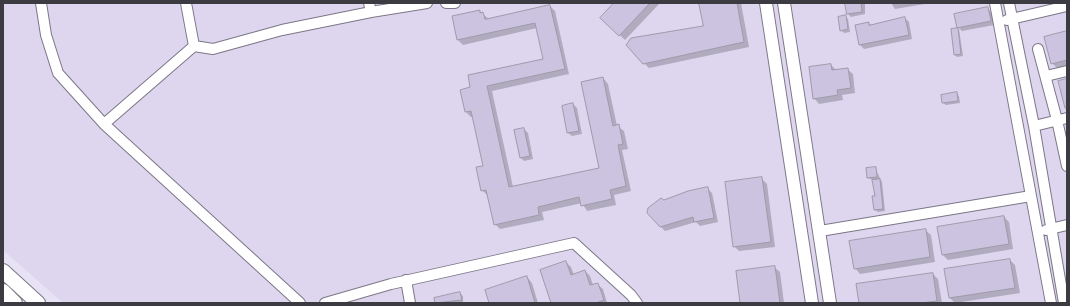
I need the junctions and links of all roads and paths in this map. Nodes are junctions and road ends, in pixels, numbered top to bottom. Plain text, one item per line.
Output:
1 (41, 3) edge
2 (186, 3) edge
3 (427, 3) edge
4 (446, 3) edge
5 (454, 3) edge
6 (766, 3) edge
7 (784, 3) edge
8 (995, 3) edge
9 (1009, 3) edge
10 (1067, 6) edge
11 (370, 8) edge
12 (1012, 19) junction
13 (998, 22) junction
14 (194, 46) junction
15 (1038, 49) dead end
16 (1067, 71) edge
17 (1046, 76) junction
18 (1062, 119) edge
19 (104, 124) junction
20 (1034, 126) junction
21 (1067, 162) edge
22 (1031, 196) junction
23 (1067, 225) edge
24 (1052, 228) junction
25 (820, 230) junction
26 (1038, 232) junction
27 (3, 271) edge
28 (406, 280) junction
29 (1064, 280) edge
30 (1048, 284) junction
31 (3, 291) edge
32 (15, 303) edge
33 (38, 303) edge
34 (300, 303) edge
35 (325, 303) edge
36 (410, 303) edge
37 (637, 303) edge
38 (812, 303) edge
39 (830, 303) edge
40 (1052, 303) edge
41 (1064, 303) edge

1 - 19 street
2 - 14 street
3 - 11 street
4 - 5 street
6 - 38 main road
7 - 25 main road
8 - 13 street
9 - 12 street
10 - 12 street
11 - 14 street
12 - 13 street
12 - 20 street
13 - 22 street
14 - 19 street
15 - 17 street
16 - 17 street
17 - 18 street
18 - 20 street
18 - 21 street
19 - 34 street
20 - 24 street
22 - 25 street
22 - 26 street
23 - 24 street
24 - 26 street
24 - 29 street
25 - 39 main road
26 - 30 street
27 - 33 highway
28 - 35 street
28 - 36 street
28 - 37 street
29 - 30 street
29 - 41 street
30 - 40 street
31 - 32 highway

